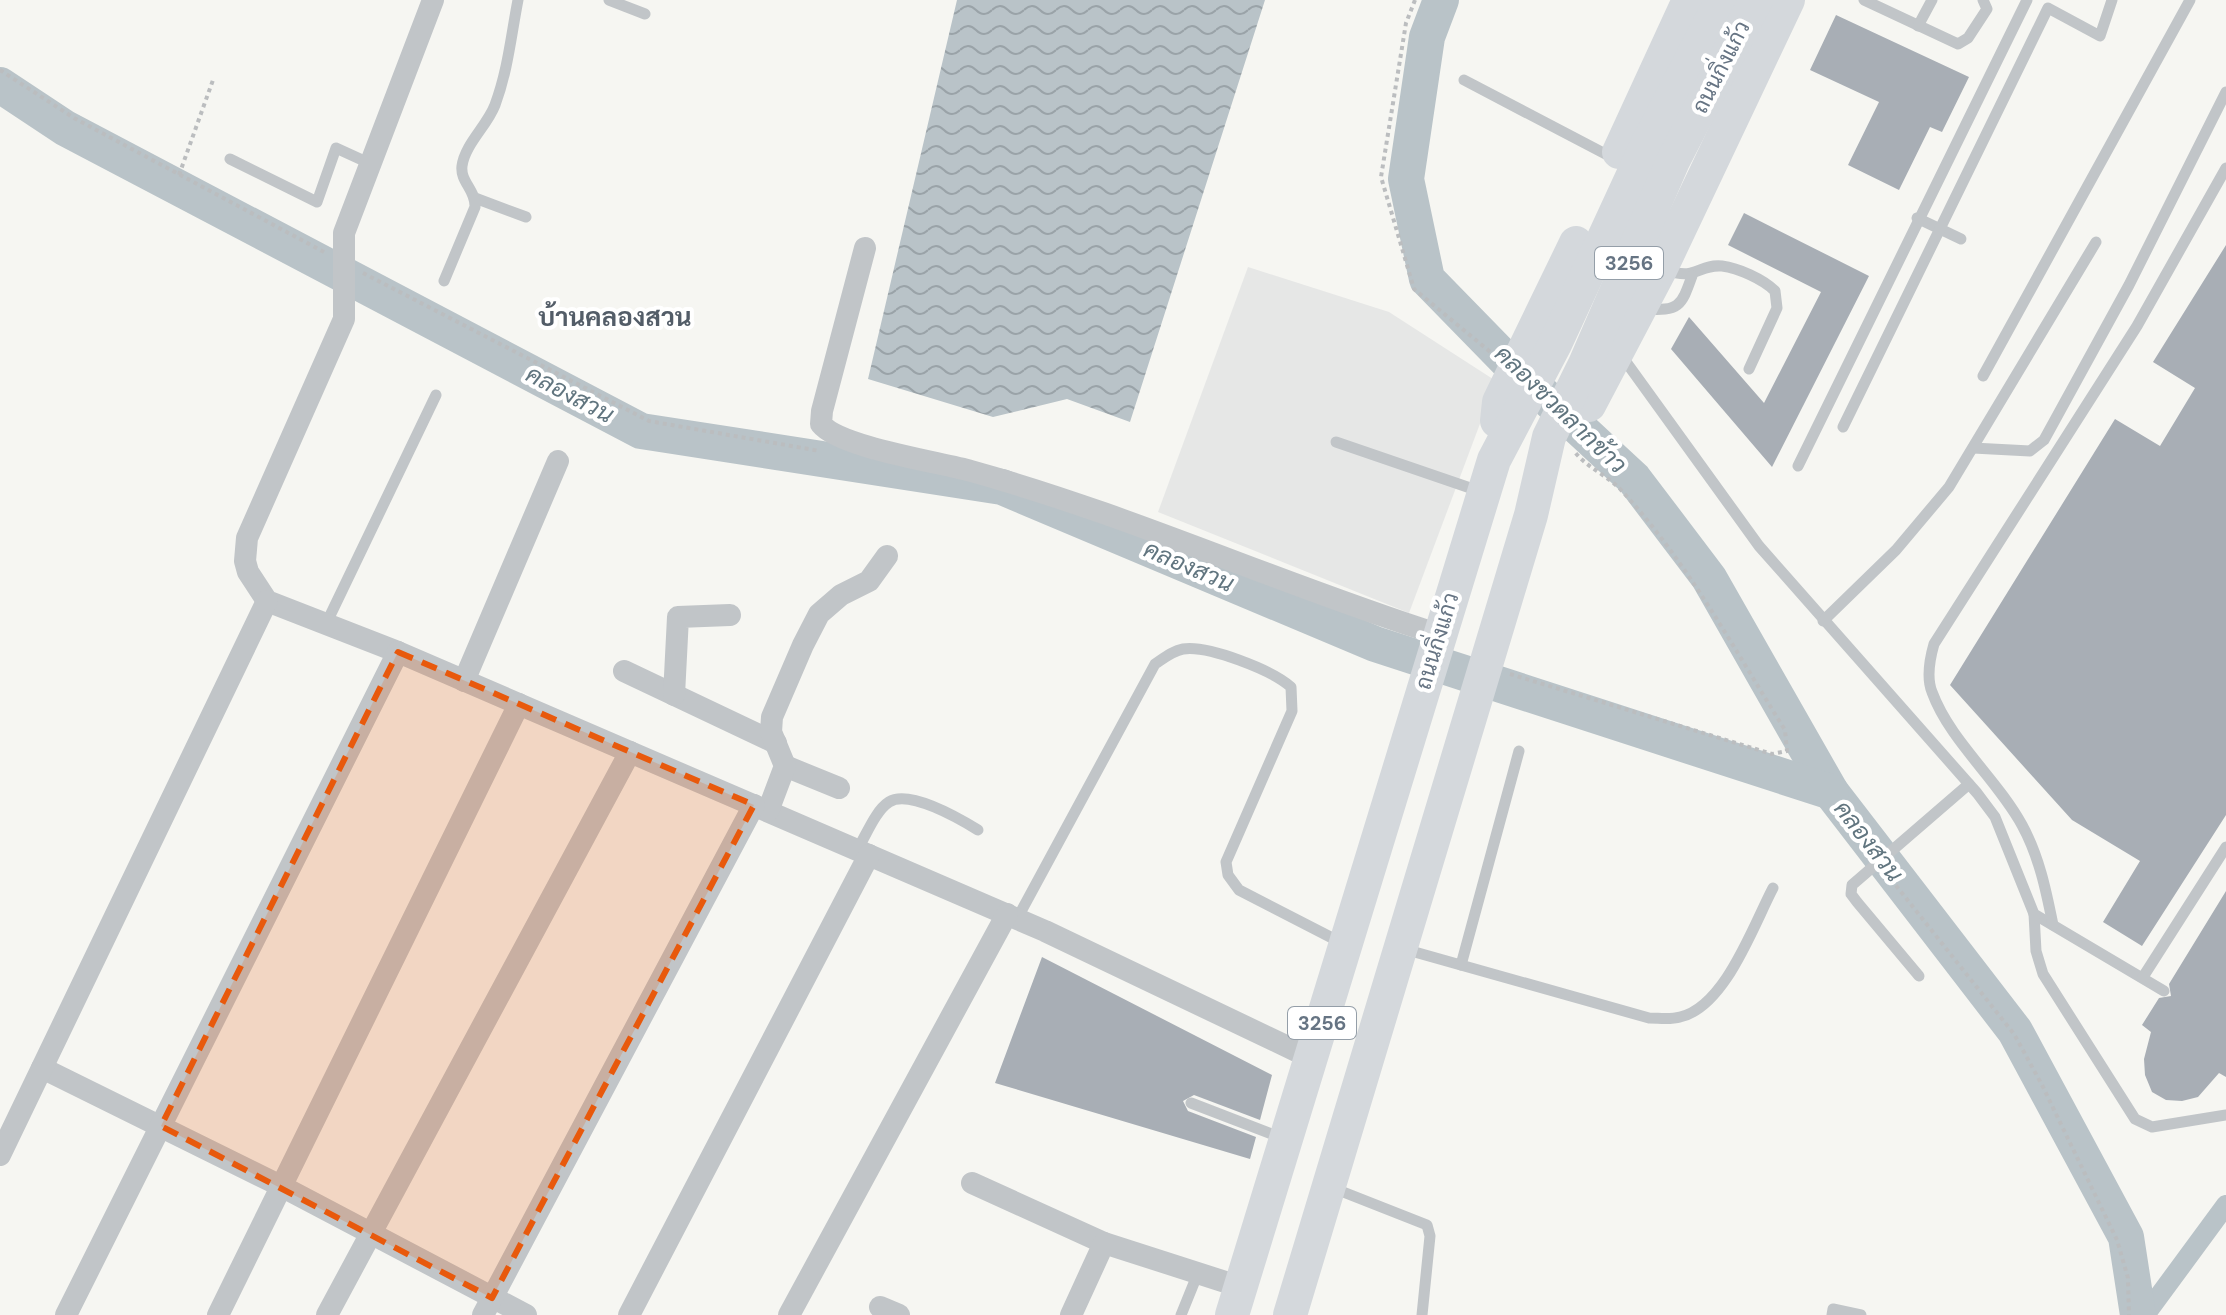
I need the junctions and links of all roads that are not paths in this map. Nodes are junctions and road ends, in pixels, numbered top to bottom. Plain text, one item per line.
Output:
1 (433, 0) edge
2 (518, 0) edge
3 (609, 0) edge
4 (1689, 0) edge
5 (1722, 0) edge
6 (1756, 0) edge
7 (1788, 0) edge
8 (1864, 0) edge
9 (1932, 0) edge
10 (1983, 0) edge
11 (2027, 0) edge
12 (2112, 0) edge
13 (2190, 0) edge
14 (645, 14) dead end
15 (1918, 26) junction
16 (1464, 80) dead end
17 (2226, 92) edge
18 (1645, 156) junction
19 (230, 159) dead end
20 (371, 164) junction
21 (2226, 168) edge
22 (475, 198) junction
23 (526, 217) dead end
24 (1917, 218) junction
25 (1940, 229) junction
26 (1961, 239) dead end
27 (2096, 242) dead end
28 (865, 248) dead end
29 (1676, 272) junction
30 (444, 281) dead end
31 (1602, 365) junction
32 (1749, 369) dead end
33 (1983, 376) dead end
34 (436, 395) dead end
35 (1843, 427) dead end
36 (1336, 442) dead end
37 (1973, 448) junction
38 (558, 461) dead end
39 (1798, 466) dead end
40 (1488, 476) junction
41 (887, 556) dead end
42 (267, 601) junction
43 (730, 615) dead end
44 (1823, 621) junction
45 (326, 624) junction
46 (1437, 636) junction
47 (398, 652) junction
48 (624, 671) dead end
49 (464, 681) junction
50 (674, 695) junction
51 (519, 704) junction
52 (776, 743) junction
53 (1519, 751) dead end
54 (630, 752) junction
55 (785, 766) junction
56 (1969, 784) junction
57 (839, 788) dead end
58 (761, 808) junction
59 (978, 830) dead end
60 (2226, 847) edge
61 (863, 852) junction
62 (1773, 888) dead end
63 (2034, 914) junction
64 (1012, 916) junction
65 (2053, 925) junction
66 (1346, 945) junction
67 (1399, 947) junction
68 (1461, 965) junction
69 (1919, 976) dead end
70 (2143, 977) junction
71 (2164, 991) dead end
72 (1311, 1058) junction
73 (42, 1068) junction
74 (1191, 1103) dead end
75 (2226, 1115) edge
76 (161, 1126) junction
77 (1286, 1140) junction
78 (0, 1155) edge
79 (972, 1183) dead end
80 (281, 1186) junction
81 (1329, 1186) junction
82 (371, 1232) junction
83 (1104, 1243) junction
84 (1198, 1273) junction
85 (1237, 1301) edge
86 (488, 1307) edge
87 (66, 1315) edge
88 (218, 1315) edge
89 (327, 1315) edge
90 (526, 1315) edge
91 (629, 1315) edge
92 (789, 1315) edge
93 (1071, 1315) edge
94 (1181, 1315) edge
95 (1290, 1315) edge
96 (1422, 1315) edge
97 (1832, 1315) edge
98 (1861, 1315) edge

1 - 20 street
2 - 22 lane
3 - 14 lane
4 - 18 main road
5 - 18 main road, ถนนกิ่งแก้ว / 3256
6 - 18 main road, ถนนกิ่งแก้ว / 3256
7 - 29 main road
8 - 15 lane
9 - 15 lane
10 - 15 lane
11 - 24 lane
12 - 25 lane
13 - 33 lane
16 - 18 lane
17 - 37 lane
18 - 31 main road, ถนนกิ่งแก้ว / 3256
18 - 40 main road, ถนนกิ่งแก้ว / 3256
19 - 20 lane
20 - 42 street
21 - 65 lane
22 - 23 lane
22 - 30 lane
24 - 25 lane
24 - 39 lane
25 - 26 lane
25 - 35 lane
27 - 37 lane
28 - 46 street
29 - 31 main road
29 - 32 lane
31 - 44 lane
31 - 67 main road, 3256
34 - 45 lane
36 - 40 lane
37 - 44 lane
38 - 49 street
40 - 46 main road, ถนนกิ่งแก้ว / 3256
41 - 52 street
42 - 45 street
42 - 73 street
43 - 50 street
44 - 56 lane
45 - 47 street
46 - 66 main road, ถนนกิ่งแก้ว / 3256
47 - 49 street
47 - 76 street
48 - 50 street
49 - 51 street
50 - 52 street
51 - 54 street
51 - 80 street
52 - 55 street
53 - 68 lane
54 - 58 street
54 - 82 street
55 - 57 street
55 - 58 street
56 - 63 lane
56 - 69 lane
58 - 61 street
58 - 86 street
59 - 61 lane
60 - 70 lane
61 - 64 street
61 - 91 street
62 - 68 lane
63 - 65 lane
63 - 75 lane
64 - 66 lane
64 - 72 street
64 - 92 street
65 - 70 lane
66 - 72 main road, ถนนกิ่งแก้ว / 3256
67 - 68 lane
67 - 81 main road, 3256
70 - 71 lane
72 - 77 main road, ถนนกิ่งแก้ว / 3256
73 - 76 street
73 - 78 street
74 - 77 lane
76 - 80 street
76 - 87 street
77 - 85 main road, ถนนกิ่งแก้ว / 3256
79 - 83 street
80 - 82 street
80 - 88 street
81 - 95 main road, 3256
81 - 96 lane
82 - 86 street
82 - 89 street
83 - 84 street
83 - 93 street
84 - 85 street
84 - 94 lane
86 - 90 street
97 - 98 lane

